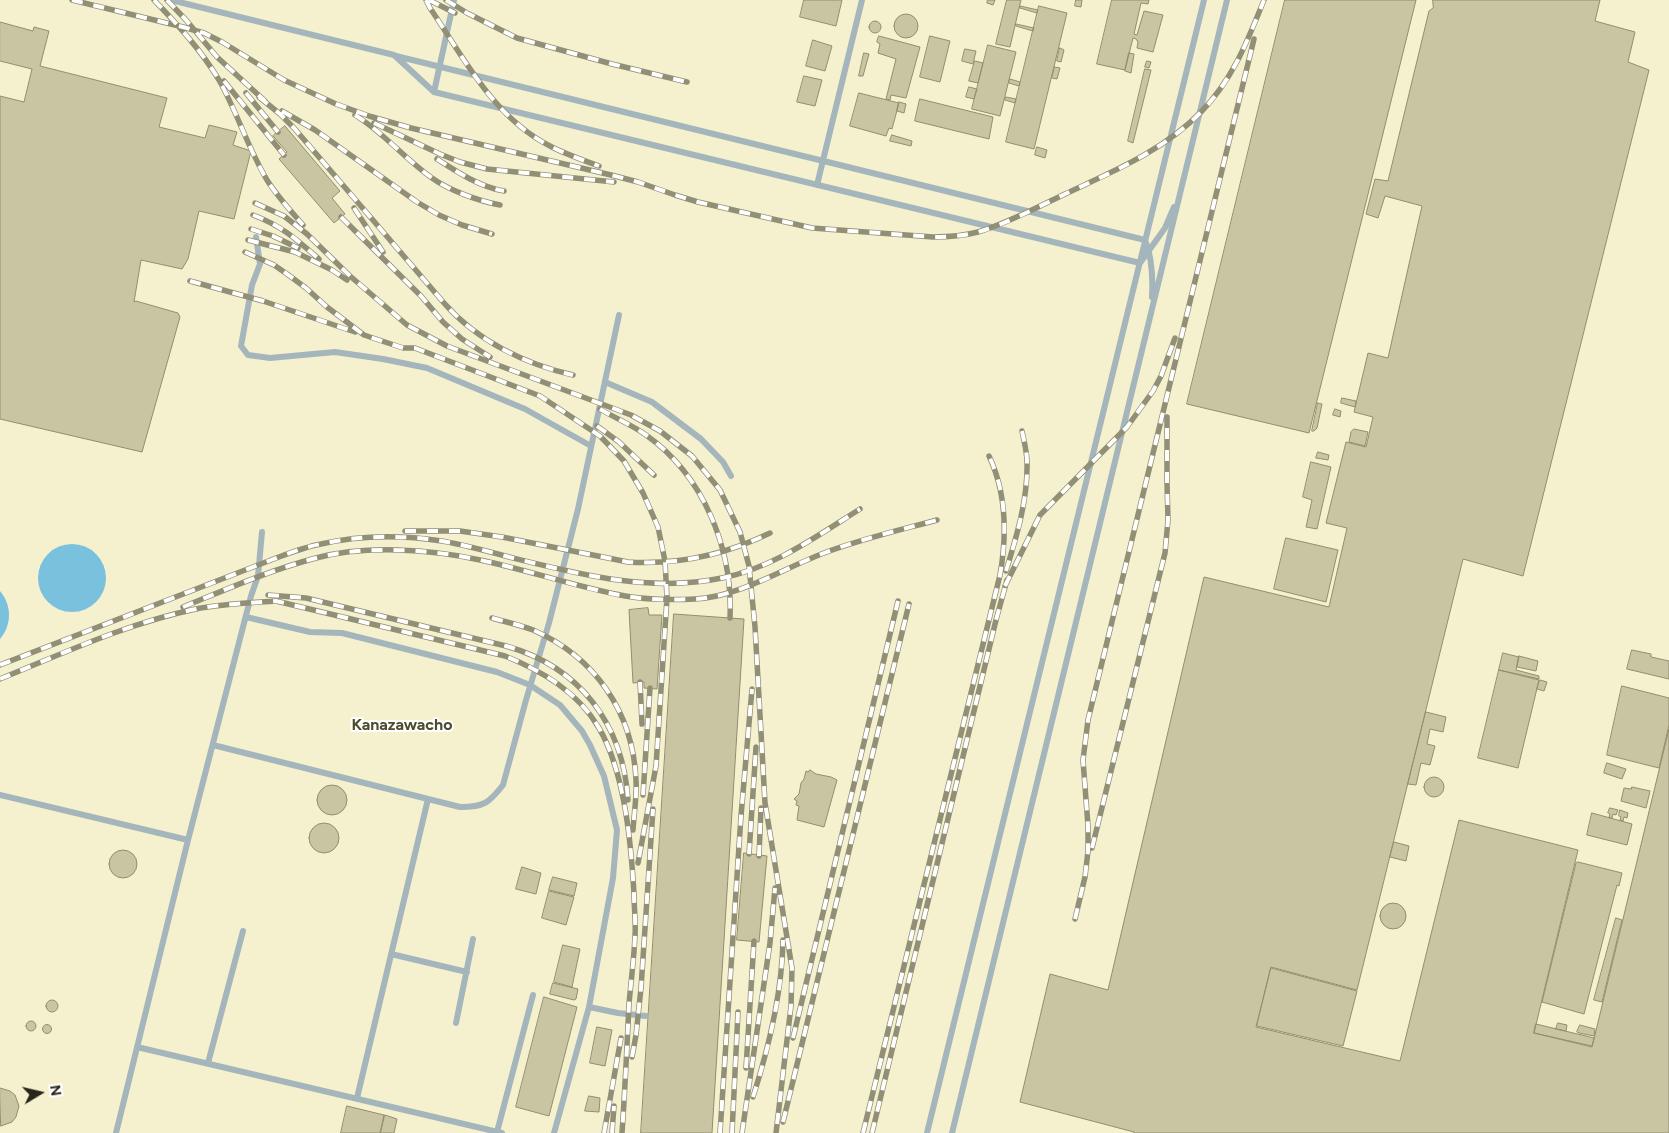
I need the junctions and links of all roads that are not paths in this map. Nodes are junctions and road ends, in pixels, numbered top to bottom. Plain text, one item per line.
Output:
1 (171, 0) edge
2 (454, 0) edge
3 (862, 0) edge
4 (1204, 0) edge
5 (1227, 0) edge
6 (394, 55) junction
7 (440, 67) junction
8 (434, 92) junction
9 (823, 160) junction
10 (817, 185) junction
11 (1182, 187) junction
12 (256, 237) dead end
13 (1145, 240) junction
14 (1150, 250) junction
15 (1140, 263) junction
16 (1151, 314) junction
17 (619, 315) dead end
18 (605, 382) junction
19 (591, 446) junction
20 (731, 476) dead end
21 (262, 532) dead end
22 (246, 617) junction
23 (530, 685) junction
24 (213, 745) junction
25 (0, 795) edge
26 (428, 799) junction
27 (188, 840) junction
28 (243, 932) dead end
29 (473, 939) dead end
30 (391, 954) junction
31 (467, 972) junction
32 (533, 995) dead end
33 (589, 1007) junction
34 (646, 1016) dead end
35 (456, 1023) dead end
36 (137, 1047) junction
37 (208, 1063) junction
38 (357, 1098) junction
39 (500, 1132) edge
40 (116, 1133) edge
41 (554, 1133) edge
42 (927, 1133) edge
43 (952, 1133) edge

1 - 6 lane
2 - 7 lane
3 - 9 lane
4 - 13 lane
5 - 11 lane
6 - 7 lane
6 - 8 lane
7 - 8 lane
7 - 9 lane
8 - 10 lane
9 - 10 lane
9 - 13 lane
10 - 15 lane
11 - 14 lane
11 - 16 lane
12 - 19 lane
13 - 14 lane
13 - 15 lane
14 - 15 lane
14 - 16 lane
15 - 42 lane
16 - 43 lane
17 - 18 lane
18 - 19 lane
18 - 20 lane
19 - 23 lane
21 - 22 lane
22 - 23 lane
22 - 24 lane
23 - 26 lane
23 - 33 lane
24 - 26 lane
24 - 27 lane
25 - 27 lane
26 - 30 lane
27 - 36 lane
28 - 37 lane
29 - 31 lane
30 - 31 lane
30 - 38 lane
31 - 35 lane
32 - 39 lane
33 - 34 lane
33 - 41 lane
36 - 37 lane
36 - 40 lane
37 - 38 lane
38 - 39 lane

